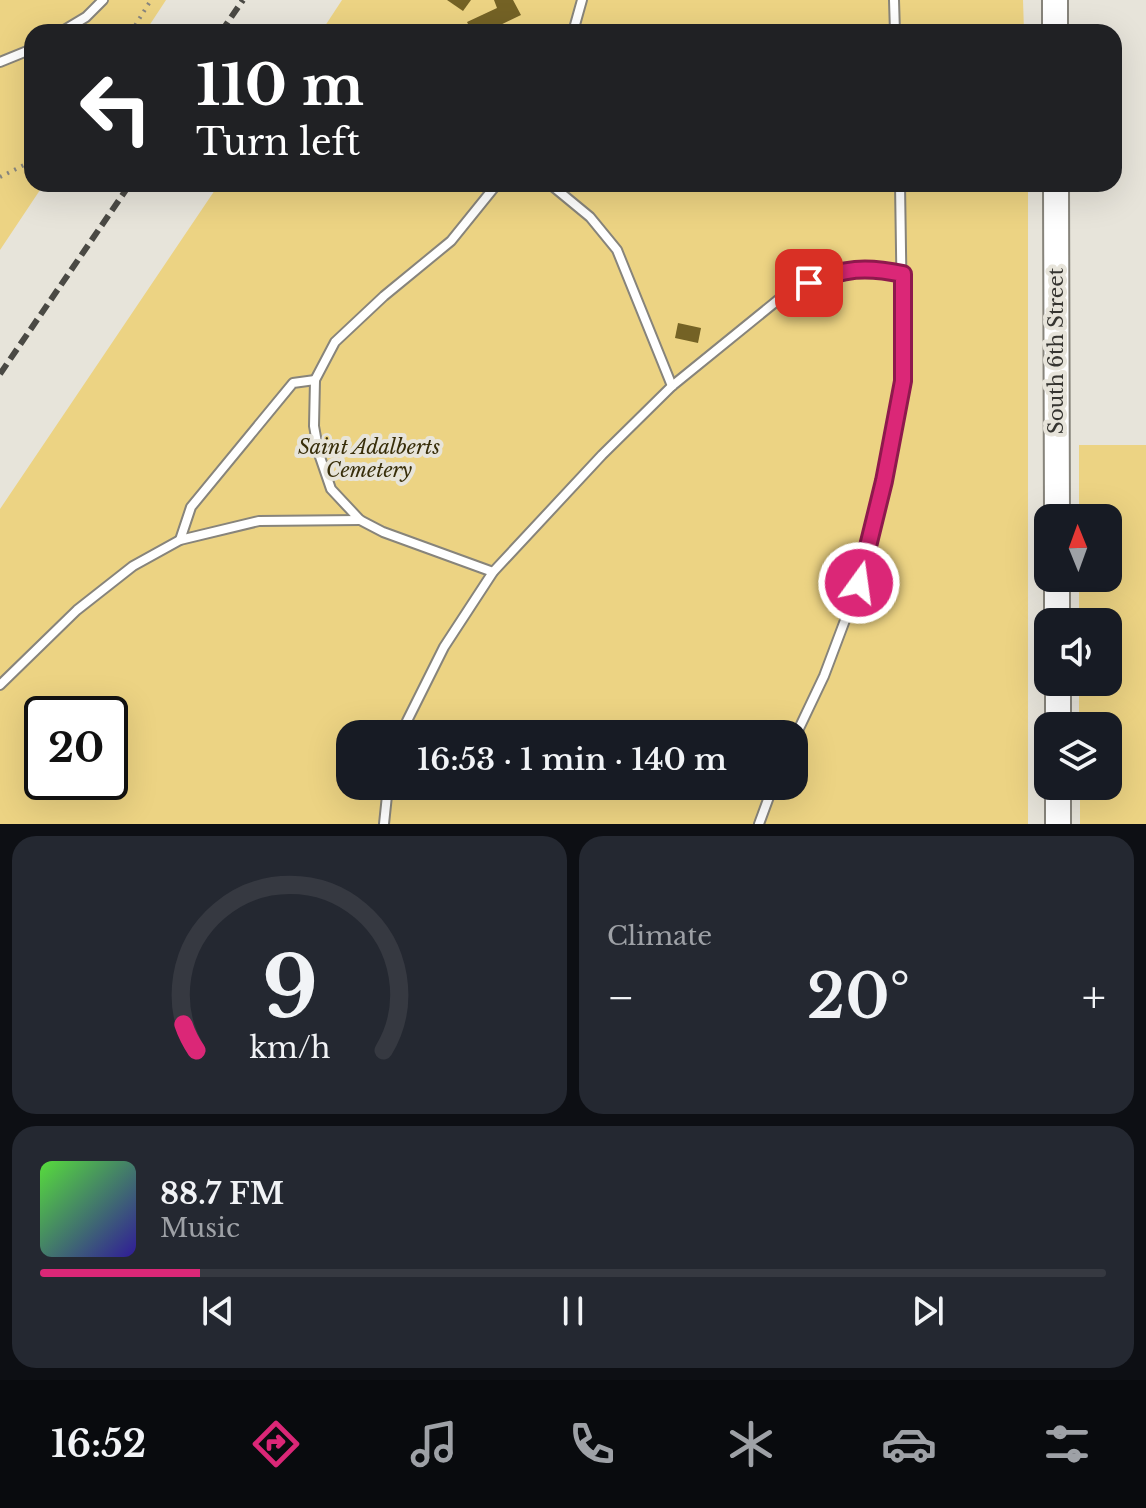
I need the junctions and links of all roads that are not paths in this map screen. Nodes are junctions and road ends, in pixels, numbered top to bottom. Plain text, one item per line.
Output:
1 (103, 0) edge
2 (582, 0) edge
3 (894, 0) edge
4 (1055, 0) edge
5 (74, 24) edge
6 (575, 24) edge
7 (895, 24) edge
8 (1055, 24) edge
9 (24, 52) edge
10 (0, 62) edge
11 (491, 192) edge
12 (560, 192) edge
13 (900, 192) edge
14 (1056, 192) edge
15 (903, 274) junction
16 (315, 380) junction
17 (672, 386) junction
18 (1057, 504) edge
19 (360, 520) junction
20 (180, 540) junction
21 (493, 572) junction
22 (0, 685) edge
23 (408, 720) edge
24 (803, 720) edge
25 (387, 800) edge
26 (768, 800) edge
27 (1058, 800) edge
28 (384, 824) edge
29 (759, 824) edge
30 (1058, 824) edge

1 - 5 lane
2 - 6 lane
3 - 7 lane
4 - 8 street
9 - 10 lane
11 - 16 lane
12 - 17 lane
13 - 15 lane
14 - 18 street, South 6th Street
15 - 17 lane
15 - 24 lane
16 - 19 lane
16 - 20 lane
17 - 21 lane
19 - 20 lane
19 - 21 lane
20 - 22 lane
21 - 23 lane
25 - 28 lane
26 - 29 lane
27 - 30 street

